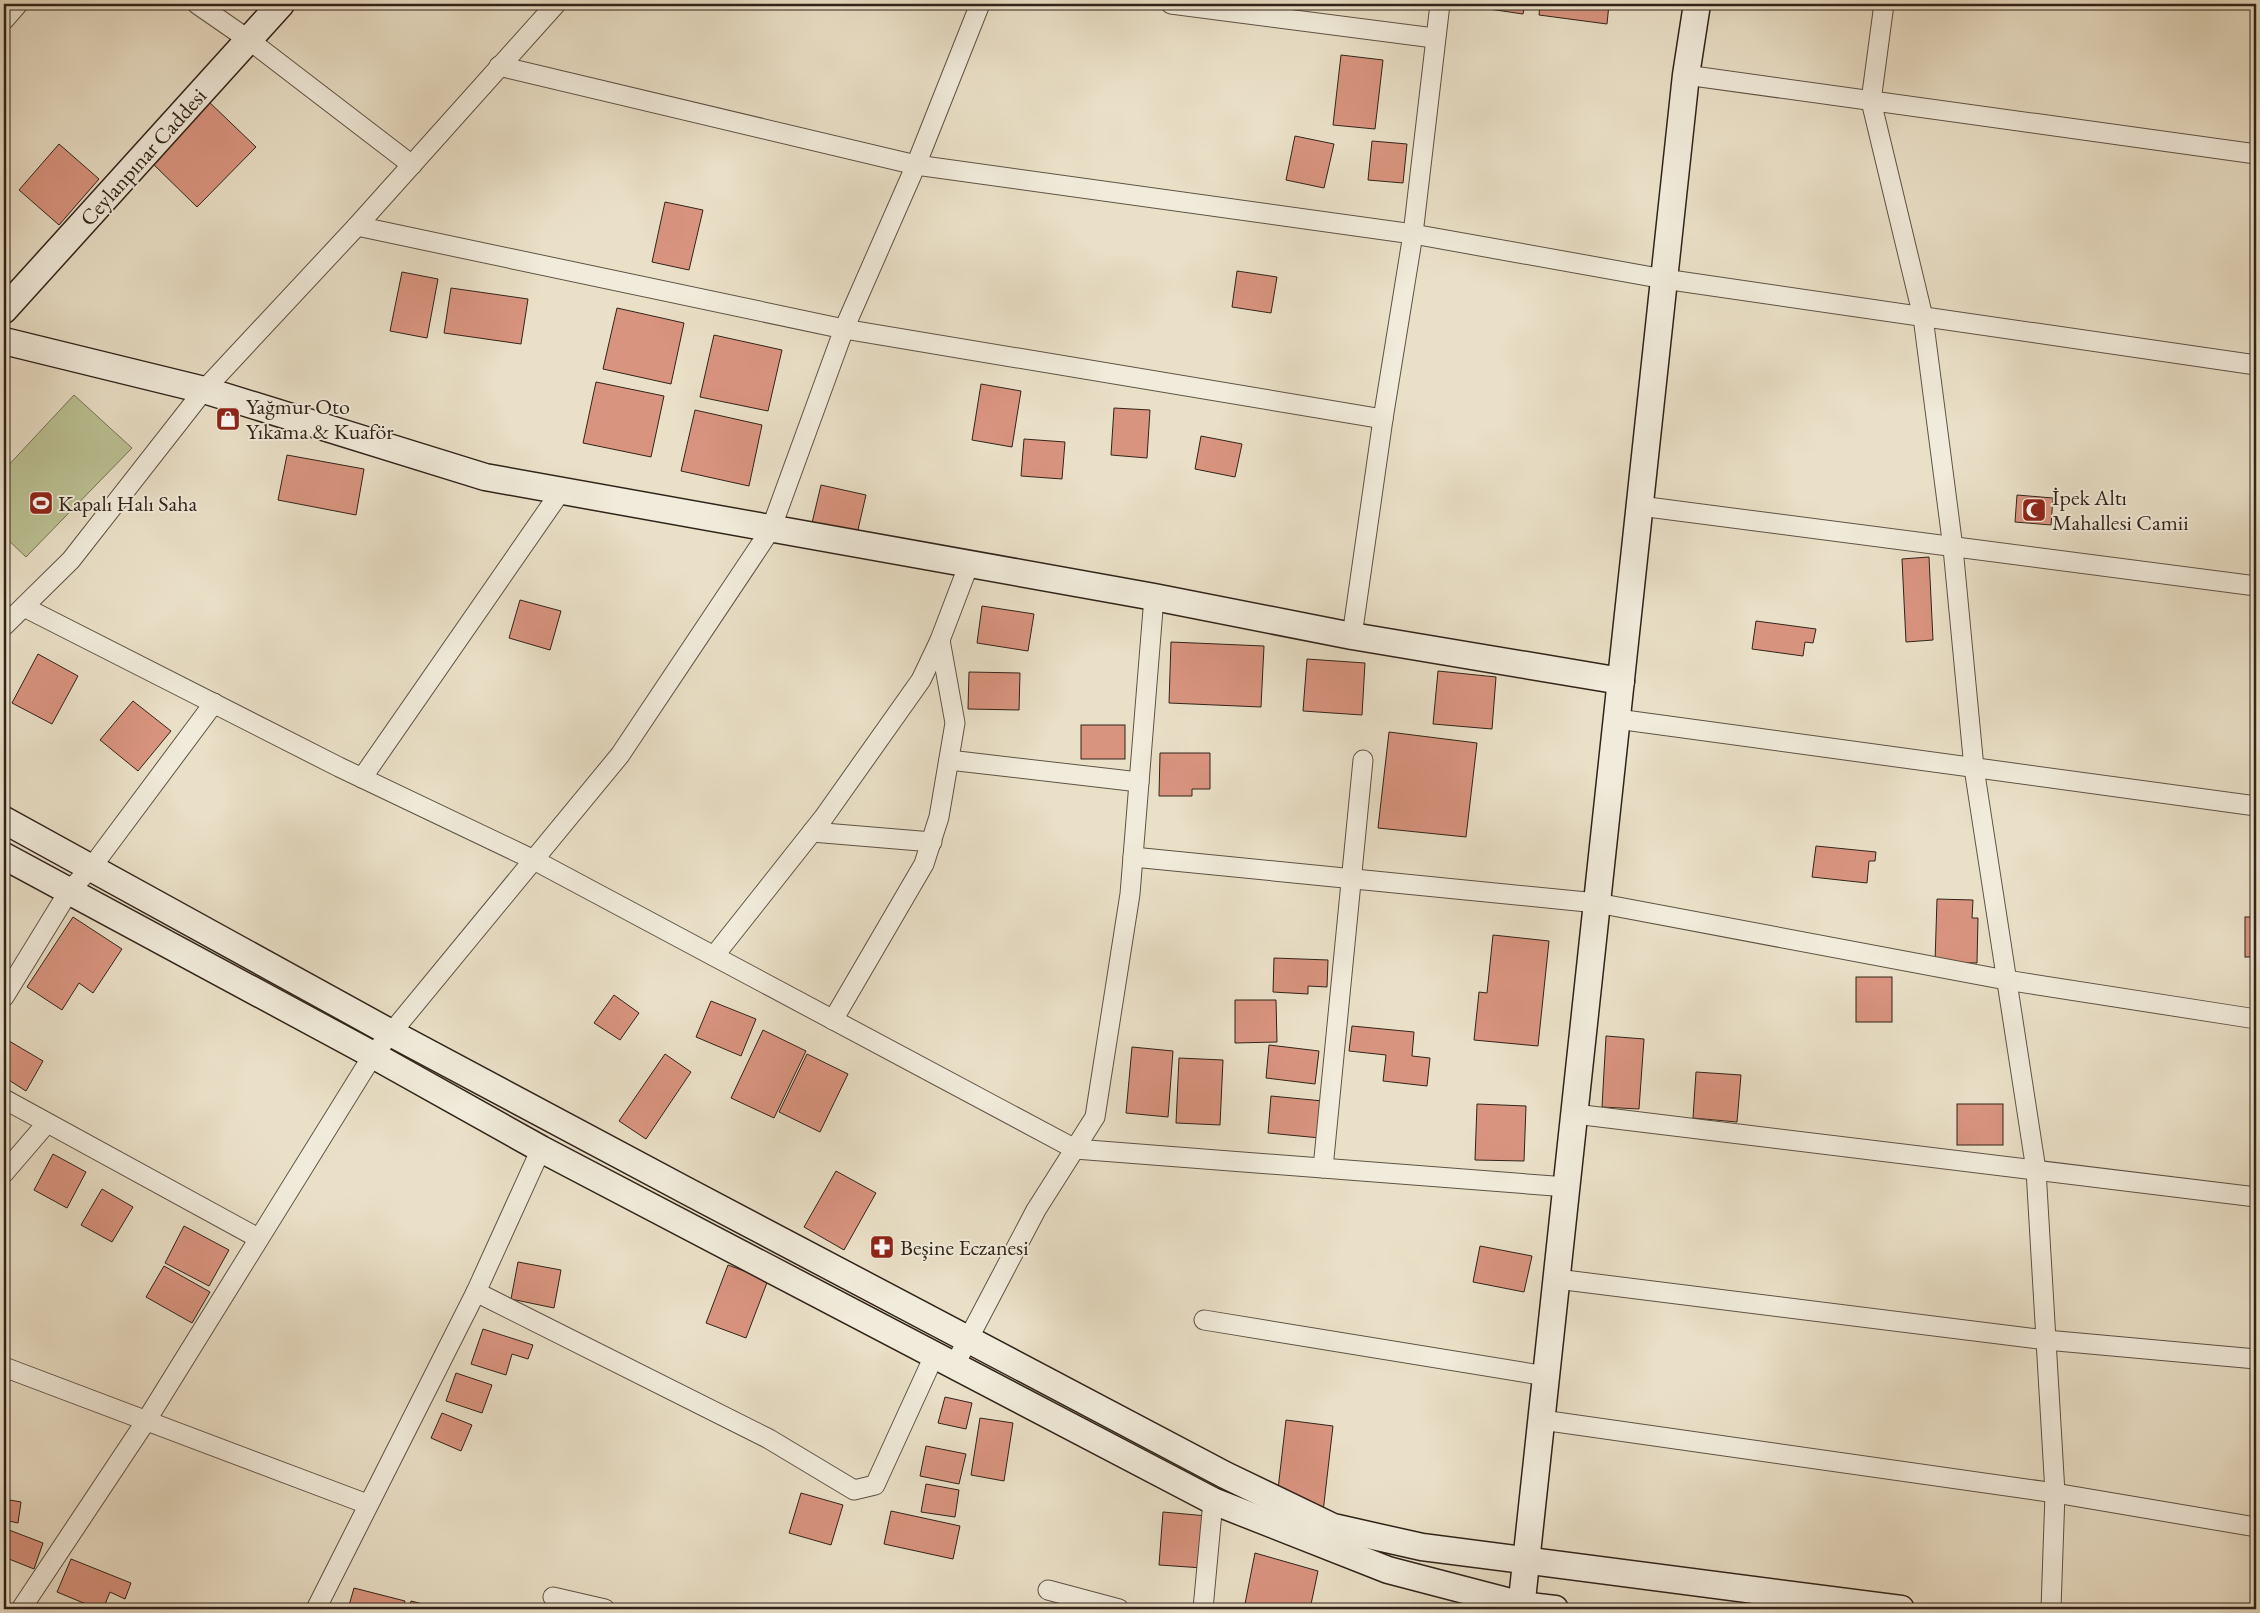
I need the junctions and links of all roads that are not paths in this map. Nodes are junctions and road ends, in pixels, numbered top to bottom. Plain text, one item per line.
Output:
1 (18, 4) edge
2 (198, 4) edge
3 (281, 4) edge
4 (556, 4) edge
5 (980, 4) edge
6 (1171, 4) edge
7 (1440, 4) edge
8 (1697, 4) edge
9 (1884, 4) edge
10 (4, 20) edge
11 (1434, 38) junction
12 (249, 40) junction
13 (499, 66) junction
14 (1686, 75) junction
15 (1871, 101) junction
16 (2256, 154) edge
17 (916, 164) junction
18 (412, 165) junction
19 (357, 226) junction
20 (1413, 234) junction
21 (1664, 279) junction
22 (4, 310) edge
23 (1923, 317) junction
24 (844, 329) junction
25 (4, 341) edge
26 (2256, 365) edge
27 (204, 390) junction
28 (1383, 419) junction
29 (561, 491) junction
30 (1640, 506) junction
31 (771, 529) junction
32 (1952, 548) junction
33 (969, 564) junction
34 (2256, 586) edge
35 (1154, 597) junction
36 (24, 607) junction
37 (4, 626) edge
38 (1352, 636) junction
39 (940, 640) junction
40 (1621, 681) junction
41 (214, 703) junction
42 (1617, 719) junction
43 (949, 760) junction
44 (1363, 760) dead end
45 (1974, 768) junction
46 (362, 778) junction
47 (1139, 782) junction
48 (2256, 806) edge
49 (4, 820) edge
50 (812, 832) junction
51 (932, 842) junction
52 (4, 856) edge
53 (1133, 857) junction
54 (534, 860) junction
55 (91, 868) junction
56 (1351, 879) junction
57 (69, 891) junction
58 (1597, 903) junction
59 (714, 956) junction
60 (2006, 980) junction
61 (4, 996) edge
62 (2256, 1019) edge
63 (833, 1020) junction
64 (391, 1033) junction
65 (373, 1055) junction
66 (4, 1099) edge
67 (1575, 1114) junction
68 (47, 1123) junction
69 (541, 1149) junction
70 (1075, 1149) junction
71 (1323, 1168) junction
72 (2036, 1170) junction
73 (4, 1173) edge
74 (1567, 1187) junction
75 (2256, 1197) edge
76 (258, 1238) junction
77 (1557, 1279) junction
78 (476, 1292) junction
79 (1204, 1320) dead end
80 (968, 1340) junction
81 (2046, 1340) junction
82 (2256, 1359) edge
83 (944, 1361) junction
84 (4, 1367) edge
85 (1546, 1376) junction
86 (1542, 1420) junction
87 (146, 1421) junction
88 (2055, 1493) junction
89 (1212, 1501) junction
90 (367, 1504) junction
91 (2256, 1527) edge
92 (1527, 1561) junction
93 (1048, 1590) dead end
94 (553, 1597) dead end
95 (1522, 1607) edge
96 (21, 1609) edge
97 (316, 1609) edge
98 (604, 1609) edge
99 (1118, 1609) edge
100 (1203, 1609) edge
101 (1555, 1609) edge
102 (1901, 1609) edge
103 (2051, 1609) edge

1 - 10 street
2 - 12 street
3 - 12 street, Ceylanpınar Caddesi
4 - 13 street
5 - 17 street
6 - 11 street
7 - 11 street
8 - 14 street
9 - 15 street
11 - 20 street
12 - 18 street
12 - 22 street, Ceylanpınar Caddesi
13 - 17 street
13 - 18 street
14 - 15 street
14 - 21 street
15 - 16 street
15 - 23 street
17 - 20 street
17 - 24 street
18 - 19 street
19 - 24 street
19 - 27 street
20 - 21 street
20 - 28 street
21 - 23 street
21 - 30 street
23 - 26 street
23 - 32 street
24 - 28 street
24 - 31 street
25 - 27 street
27 - 29 street
27 - 36 street
28 - 38 street
29 - 31 street
29 - 46 street
30 - 32 street
30 - 40 street
31 - 33 street
31 - 54 street
32 - 34 street
32 - 45 street
33 - 35 street
33 - 39 street
35 - 38 street
35 - 47 street
36 - 37 street
36 - 41 street
38 - 40 street
39 - 43 street
39 - 50 street
40 - 42 street
41 - 46 street
41 - 55 street
42 - 45 street
42 - 58 street
43 - 47 street
43 - 51 street
44 - 56 street
45 - 48 street
45 - 60 street
46 - 54 street
47 - 53 street
49 - 55 street
50 - 51 street
50 - 59 street
51 - 63 street
52 - 57 street
53 - 56 street
53 - 70 street
54 - 59 street
54 - 64 street
55 - 57 street
55 - 64 street
56 - 58 street
56 - 71 street
57 - 61 street
57 - 65 street
58 - 60 street
58 - 67 street
59 - 63 street
60 - 62 street
60 - 72 street
63 - 70 street
64 - 65 street
64 - 80 street
65 - 69 street
65 - 76 street
66 - 68 street
67 - 72 street
67 - 74 street
68 - 73 street
68 - 76 street
69 - 78 street
69 - 83 street
70 - 71 street
70 - 80 street
71 - 74 street
72 - 75 street
72 - 81 street
74 - 77 street
76 - 87 street
77 - 81 street
77 - 85 street
78 - 83 street
78 - 90 street
79 - 85 street
80 - 83 street
80 - 92 street
81 - 82 street
81 - 88 street
83 - 89 street
84 - 87 street
85 - 86 street
86 - 88 street
86 - 92 street
87 - 90 street
87 - 96 street
88 - 91 street
88 - 103 street
89 - 95 street
89 - 100 street
90 - 97 street
92 - 95 street
92 - 102 street
93 - 99 street
94 - 98 street
95 - 101 street

